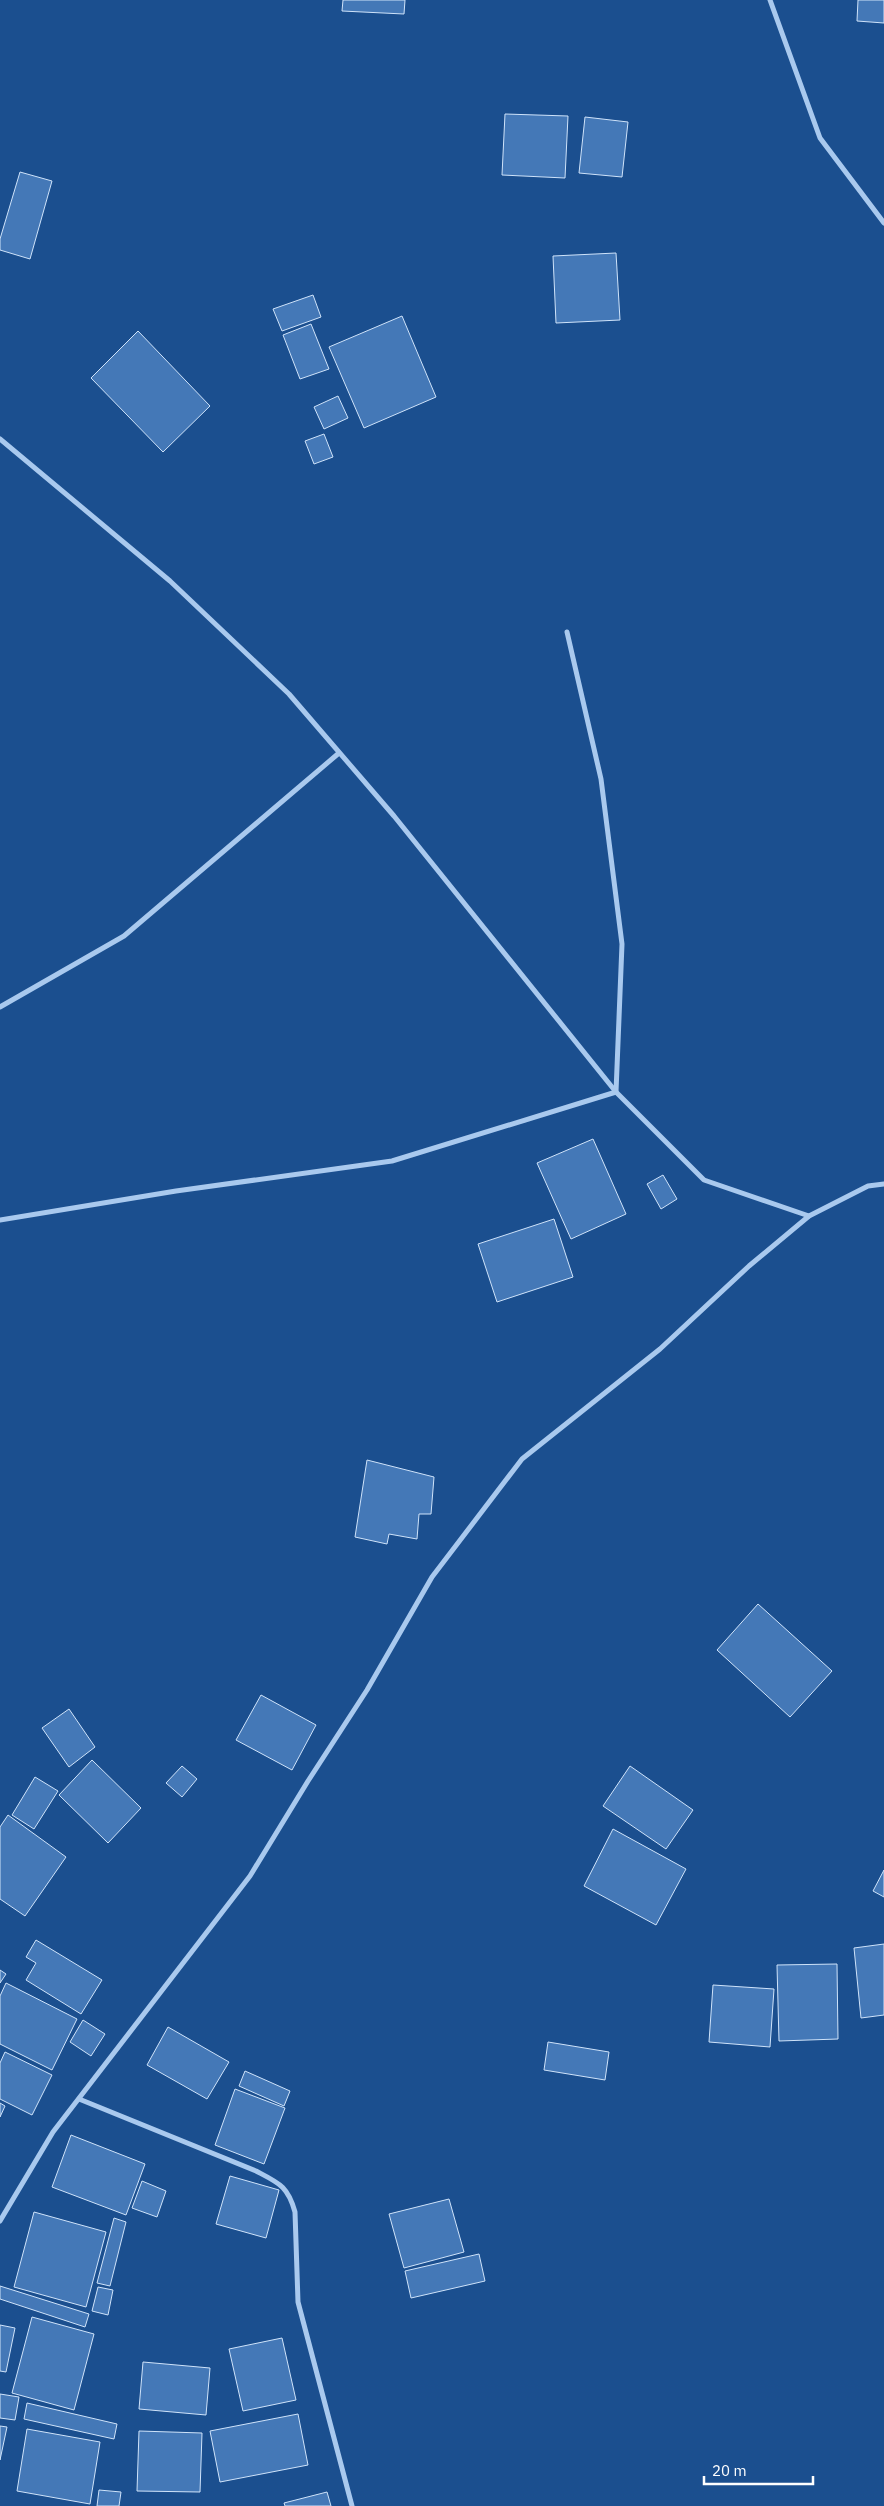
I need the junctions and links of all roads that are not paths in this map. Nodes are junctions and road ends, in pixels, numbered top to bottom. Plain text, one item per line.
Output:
1 (770, 0) edge
2 (884, 223) edge
3 (0, 439) edge
4 (567, 632) dead end
5 (339, 753) junction
6 (0, 1007) edge
7 (616, 1092) junction
8 (884, 1184) edge
9 (809, 1216) junction
10 (0, 1220) edge
11 (78, 2100) junction
12 (0, 2221) edge
13 (352, 2506) edge

1 - 2 street
3 - 5 street
4 - 7 street
5 - 6 street
5 - 7 street
7 - 9 street
7 - 10 street
8 - 9 street
9 - 11 street
11 - 12 street
11 - 13 street

